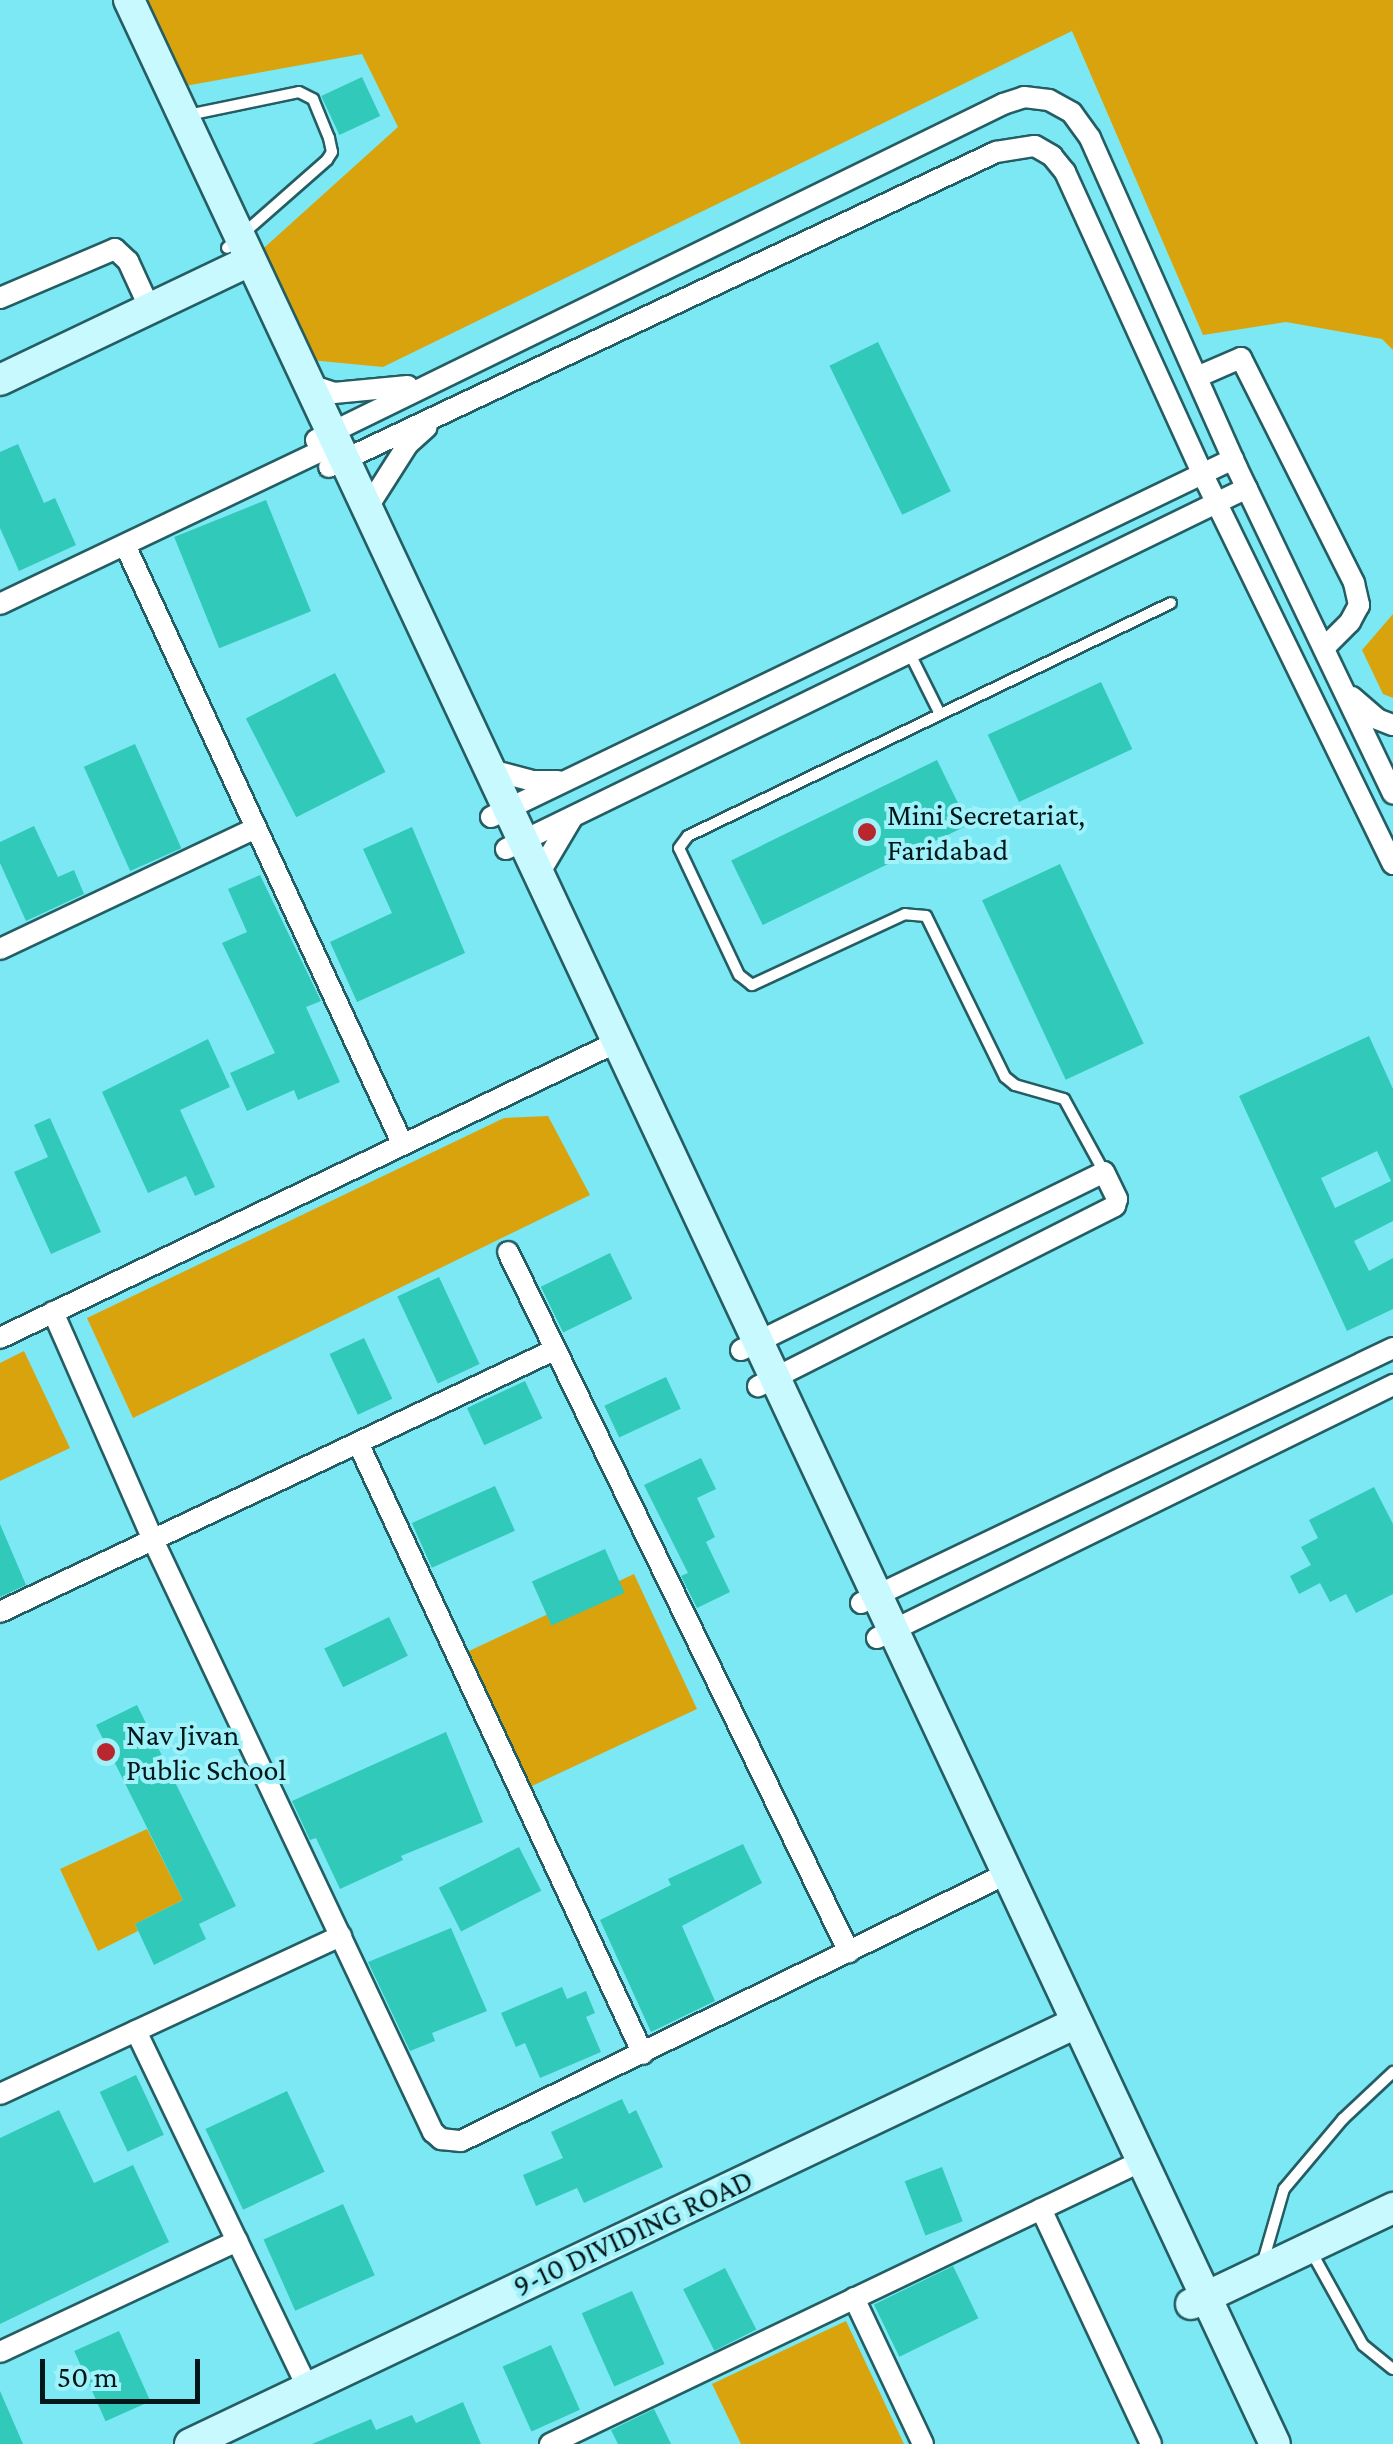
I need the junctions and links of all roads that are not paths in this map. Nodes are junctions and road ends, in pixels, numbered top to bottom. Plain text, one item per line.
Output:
1 (112, 0) edge
2 (129, 0) edge
3 (182, 116) junction
4 (238, 254) junction
5 (0, 298) edge
6 (150, 309) junction
7 (1196, 377) junction
8 (442, 379) junction
9 (0, 380) edge
10 (308, 384) junction
11 (447, 409) junction
12 (328, 450) junction
13 (1233, 459) junction
14 (1202, 473) junction
15 (1248, 488) junction
16 (1216, 500) junction
17 (366, 510) junction
18 (125, 545) junction
19 (1172, 603) dead end
20 (0, 604) edge
21 (1324, 648) junction
22 (909, 651) junction
23 (1343, 688) junction
24 (940, 714) junction
25 (1393, 725) edge
26 (1387, 763) edge
27 (487, 769) junction
28 (1352, 780) junction
29 (564, 781) junction
30 (1393, 795) edge
31 (1366, 809) junction
32 (498, 813) junction
33 (573, 816) junction
34 (256, 828) junction
35 (513, 845) junction
36 (1393, 864) edge
37 (537, 876) junction
38 (0, 949) edge
39 (607, 1047) junction
40 (403, 1145) junction
41 (1104, 1172) junction
42 (508, 1252) dead end
43 (53, 1312) junction
44 (0, 1338) edge
45 (748, 1346) junction
46 (1393, 1348) edge
47 (554, 1350) junction
48 (765, 1382) junction
49 (1393, 1385) edge
50 (358, 1442) junction
51 (153, 1540) junction
52 (868, 1599) junction
53 (0, 1612) edge
54 (884, 1634) junction
55 (999, 1878) junction
56 (341, 1936) junction
57 (849, 1952) junction
58 (1069, 2026) junction
59 (136, 2032) junction
60 (643, 2054) junction
61 (1393, 2072) edge
62 (0, 2094) edge
63 (1127, 2168) junction
64 (1393, 2208) edge
65 (1041, 2209) junction
66 (237, 2241) junction
67 (1309, 2248) junction
68 (1261, 2270) junction
69 (854, 2298) junction
70 (1199, 2300) junction
71 (0, 2352) edge
72 (1393, 2369) edge
73 (308, 2388) junction
74 (190, 2444) edge
75 (550, 2444) edge
76 (923, 2444) edge
77 (1151, 2444) edge
78 (1258, 2444) edge
79 (1275, 2444) edge

1 - 4 street
2 - 3 street
3 - 4 street
3 - 4 lane
4 - 6 street
4 - 10 street
4 - 12 street
5 - 6 street
6 - 9 street
7 - 8 street
7 - 13 street
7 - 21 street
8 - 10 street
8 - 12 street
10 - 12 street
11 - 12 street
11 - 14 street
11 - 17 street
12 - 17 street
12 - 18 street
12 - 32 street
13 - 14 street
13 - 15 street
14 - 16 street
14 - 29 street
15 - 16 street
15 - 21 street
16 - 22 street
16 - 28 street
17 - 27 street
18 - 20 street
18 - 34 street
19 - 24 lane
21 - 23 street
22 - 24 lane
22 - 33 street
23 - 25 street
23 - 26 street
24 - 41 lane
26 - 28 street
26 - 30 street
27 - 29 street
27 - 32 street
28 - 31 street
29 - 32 street
30 - 31 street
31 - 36 street
32 - 35 street
33 - 35 street
33 - 37 street
34 - 38 street
34 - 40 street
35 - 37 street
35 - 39 street
37 - 39 street
39 - 40 street
39 - 45 street
40 - 43 street
41 - 45 street
41 - 48 street
42 - 47 street
43 - 44 street
43 - 51 street
45 - 48 street
46 - 52 street
47 - 50 street
47 - 57 street
48 - 52 street
49 - 54 street
50 - 51 street
50 - 60 street
51 - 53 street
51 - 56 street
52 - 54 street
54 - 55 street
55 - 57 street
55 - 58 street
56 - 59 street
56 - 60 street
57 - 60 street
58 - 63 street
58 - 70 street
58 - 73 street, 9-10 DIVIDING ROAD
59 - 62 street
59 - 66 street
61 - 68 lane
63 - 65 street
63 - 70 street
64 - 67 street
65 - 69 street
65 - 77 street
66 - 71 street
66 - 73 street
67 - 68 street
67 - 72 lane
68 - 70 street
69 - 75 street
69 - 76 street
70 - 78 street
70 - 79 street
73 - 74 street, 9-10 DIVIDING ROAD

